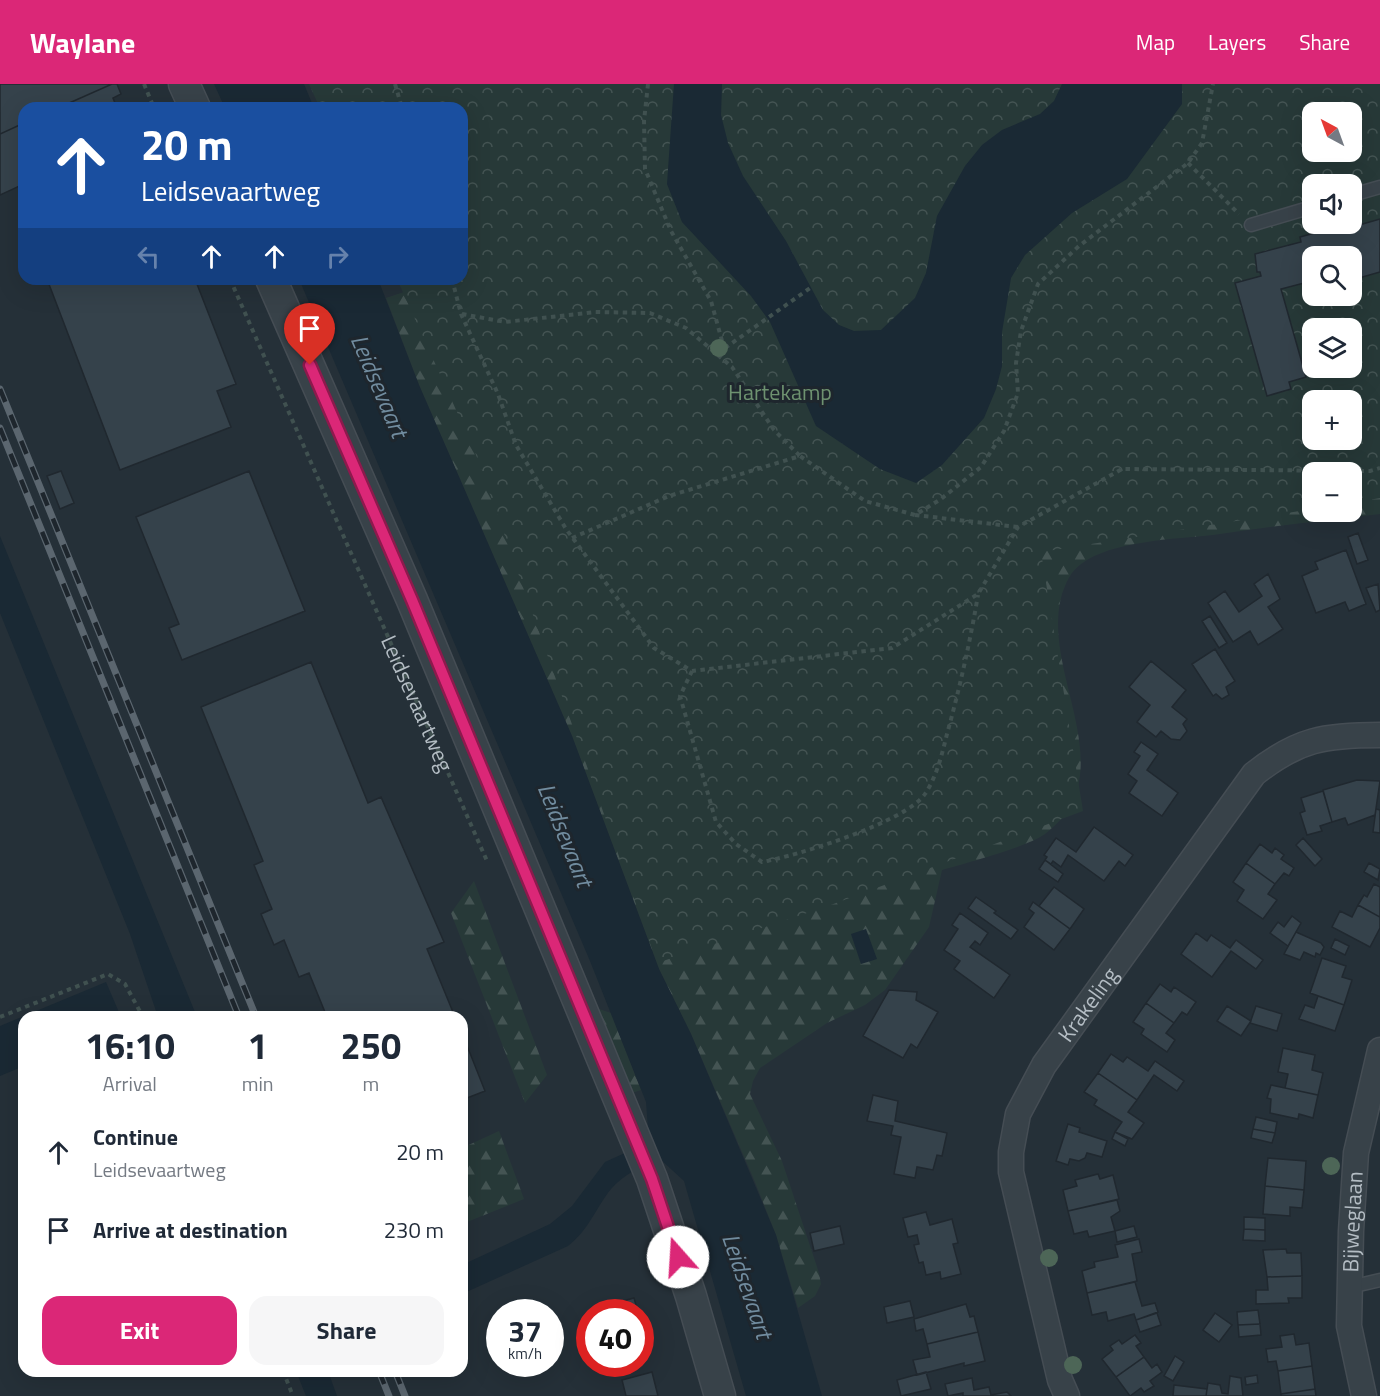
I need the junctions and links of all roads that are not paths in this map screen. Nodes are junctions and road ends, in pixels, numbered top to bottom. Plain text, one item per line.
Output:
1 (184, 84) edge
2 (192, 102) edge
3 (1380, 187) edge
4 (1362, 192) edge
5 (1302, 210) edge
6 (1251, 225) road end
7 (275, 285) edge
8 (1380, 735) edge
9 (1380, 1050) edge
10 (1380, 1280) edge
11 (1350, 1287) junction
12 (720, 1396) edge
13 (1067, 1396) edge
14 (1364, 1396) edge

1 - 2 street
3 - 4 lane
5 - 6 lane
7 - 12 street, Leidsevaartweg
8 - 13 street, Krakeling
9 - 11 street, Bijweglaan
10 - 11 lane
11 - 14 street, Bijweglaan

